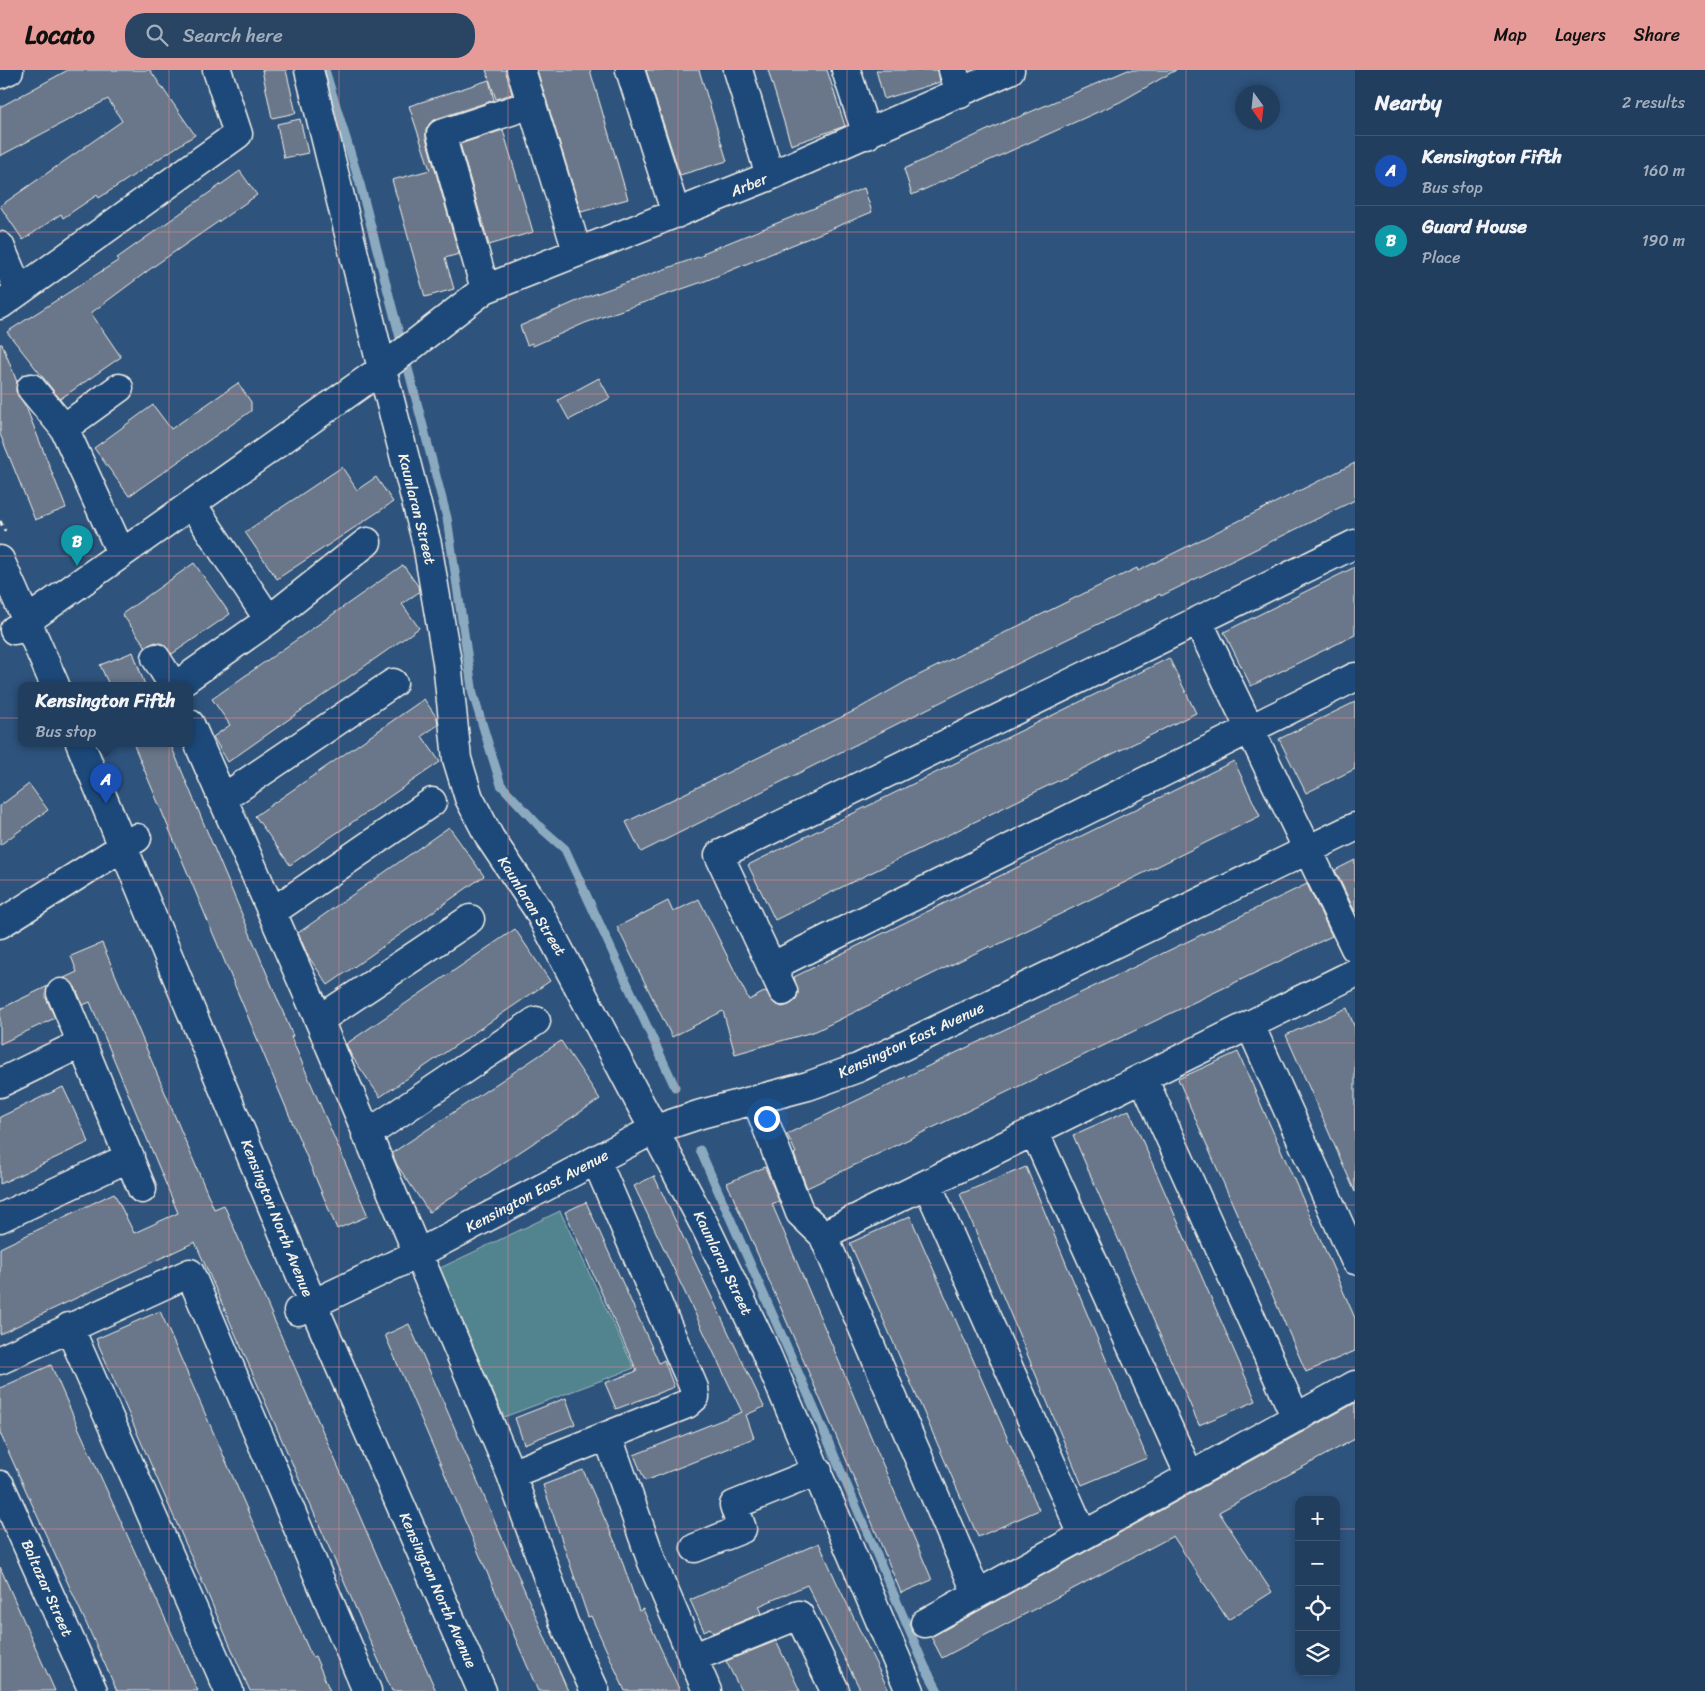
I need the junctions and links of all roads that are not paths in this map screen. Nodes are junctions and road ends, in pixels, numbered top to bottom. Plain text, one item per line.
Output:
1 (9, 70) edge
2 (217, 70) edge
3 (309, 70) edge
4 (521, 70) edge
5 (630, 70) edge
6 (738, 70) edge
7 (846, 70) edge
8 (1010, 70) edge
9 (0, 74) edge
10 (957, 82) edge
11 (532, 104) junction
12 (867, 135) junction
13 (770, 176) junction
14 (676, 214) junction
15 (0, 246) edge
16 (577, 251) junction
17 (485, 289) junction
18 (9, 298) edge
19 (387, 365) junction
20 (31, 388) dead end
21 (119, 388) dead end
22 (64, 428) junction
23 (192, 504) junction
24 (367, 542) dead end
25 (1355, 544) edge
26 (121, 553) junction
27 (0, 560) edge
28 (269, 620) junction
29 (1198, 621) junction
30 (20, 625) junction
31 (156, 658) dead end
32 (1355, 677) edge
33 (53, 682) edge
34 (171, 682) edge
35 (182, 682) edge
36 (393, 683) dead end
37 (1249, 730) junction
38 (193, 731) edge
39 (82, 747) edge
40 (222, 799) junction
41 (432, 802) dead end
42 (1355, 826) edge
43 (130, 842) junction
44 (1306, 850) junction
45 (272, 912) junction
46 (470, 920) dead end
47 (0, 924) edge
48 (1355, 948) edge
49 (771, 966) junction
50 (1355, 973) edge
51 (783, 991) dead end
52 (61, 993) dead end
53 (319, 1020) junction
54 (536, 1021) dead end
55 (1250, 1026) junction
56 (82, 1043) junction
57 (1144, 1078) junction
58 (0, 1083) edge
59 (756, 1099) junction
60 (663, 1127) junction
61 (1034, 1131) junction
62 (366, 1135) junction
63 (130, 1157) junction
64 (596, 1160) junction
65 (927, 1184) junction
66 (142, 1188) dead end
67 (0, 1218) edge
68 (823, 1235) junction
69 (417, 1254) junction
70 (1355, 1260) edge
71 (305, 1308) junction
72 (69, 1327) junction
73 (0, 1360) edge
74 (1355, 1385) edge
75 (1296, 1418) junction
76 (608, 1437) junction
77 (818, 1471) junction
78 (511, 1474) junction
79 (1190, 1476) junction
80 (0, 1485) edge
81 (1083, 1535) junction
82 (695, 1548) dead end
83 (977, 1594) junction
84 (925, 1623) dead end
85 (692, 1658) junction
86 (93, 1691) edge
87 (229, 1691) edge
88 (367, 1691) edge
89 (482, 1691) edge
90 (596, 1691) edge
91 (707, 1691) edge
92 (836, 1691) edge
93 (910, 1691) edge

1 - 9 street
2 - 18 street
3 - 19 street, Kaunlaran Street
4 - 11 street
5 - 14 street
6 - 13 street
7 - 12 street
8 - 10 street, Arber
10 - 12 street, Arber
11 - 16 street
11 - 17 street
12 - 13 street, Arber
13 - 14 street, Arber
14 - 16 street, Arber
15 - 18 street
16 - 17 street, Arber
17 - 19 street, Arber
19 - 23 street, Arber
19 - 60 street, Kaunlaran Street
20 - 22 street
21 - 22 street
22 - 26 street
23 - 26 street, Arber
23 - 28 street
24 - 28 street
25 - 29 street
26 - 30 street, Arber
27 - 30 street
28 - 35 street
29 - 37 street
29 - 49 street
30 - 33 street
31 - 34 street
32 - 37 street
36 - 40 street
37 - 44 street
37 - 49 street
38 - 40 street
39 - 43 street, Kensington North Avenue
40 - 45 street
41 - 45 street
42 - 44 street, Kensington East Avenue
43 - 47 street
43 - 71 street, Kensington North Avenue
44 - 48 street
44 - 59 street, Kensington East Avenue
45 - 53 street
46 - 53 street
49 - 51 street
50 - 55 street
52 - 56 street
53 - 62 street
54 - 62 street
55 - 57 street
55 - 70 street
56 - 58 street
56 - 63 street
57 - 61 street
57 - 75 street
59 - 60 street, Kensington East Avenue
59 - 68 street
60 - 64 street, Kensington East Avenue
60 - 77 street, Kaunlaran Street
61 - 65 street
61 - 79 street
62 - 69 street
63 - 66 street
63 - 67 street
64 - 69 street, Kensington East Avenue
64 - 76 street
65 - 68 street
65 - 81 street
68 - 83 street
69 - 71 street, Kensington East Avenue
69 - 78 street
71 - 89 street, Kensington North Avenue
72 - 73 street
72 - 87 street
72 - 88 street
74 - 75 street
75 - 79 street
76 - 78 street
76 - 85 street
77 - 82 street
77 - 93 street, Kaunlaran Street
78 - 90 street
79 - 81 street
80 - 86 street, Baltazar Street
81 - 83 street
83 - 84 street
85 - 91 street
85 - 92 street

